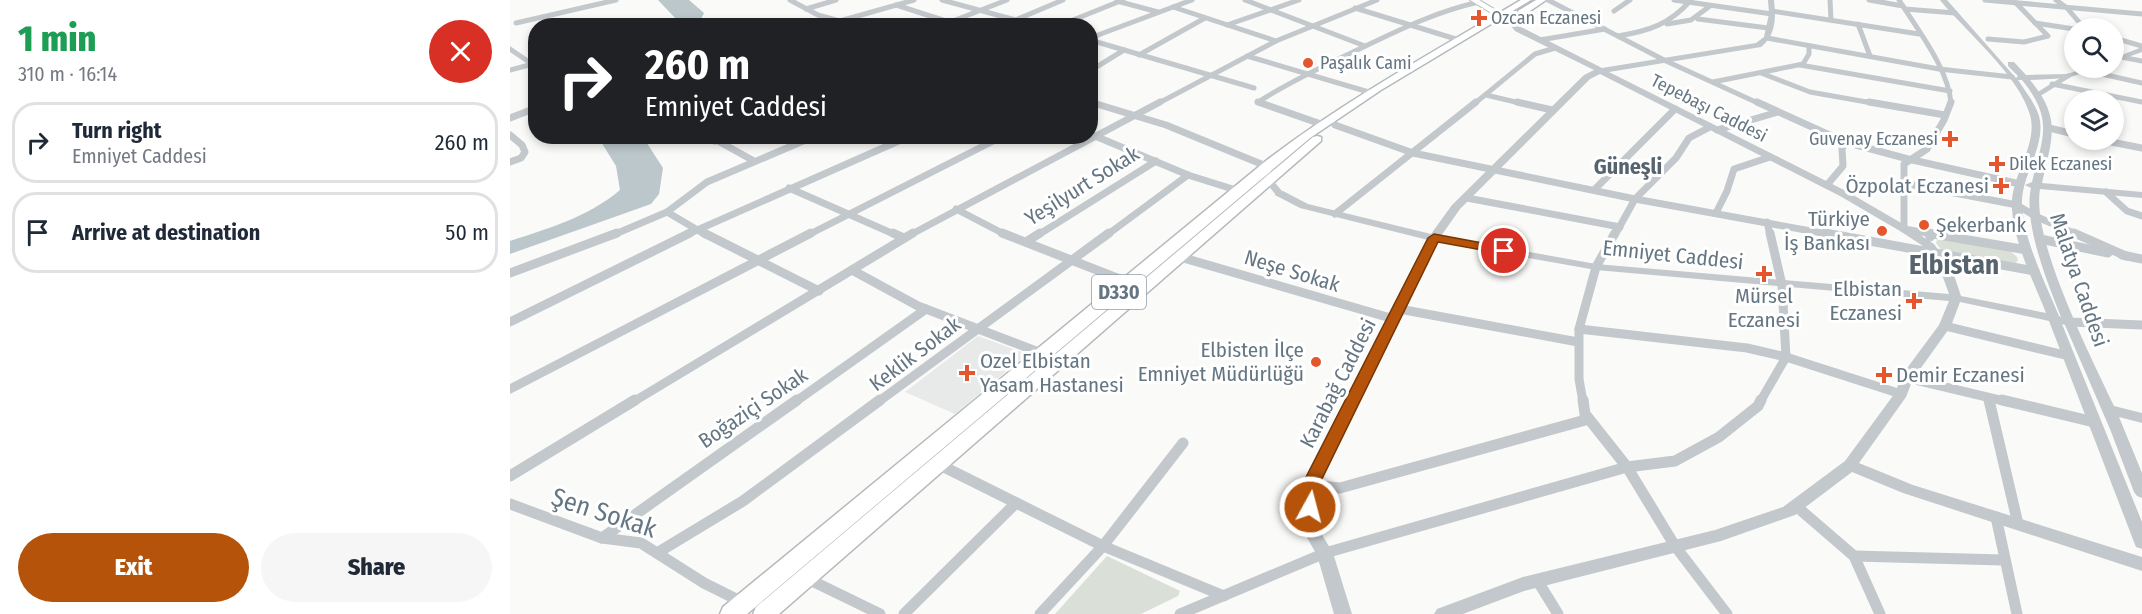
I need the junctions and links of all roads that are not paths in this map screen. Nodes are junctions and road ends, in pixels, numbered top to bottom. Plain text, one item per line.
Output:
1 (616, 0) edge
2 (790, 0) edge
3 (836, 0) edge
4 (914, 0) edge
5 (942, 0) edge
6 (1007, 0) edge
7 (1063, 0) edge
8 (1112, 0) edge
9 (1192, 0) edge
10 (1245, 0) edge
11 (1299, 0) edge
12 (1377, 0) edge
13 (1527, 0) edge
14 (1542, 0) edge
15 (1548, 0) edge
16 (1630, 0) edge
17 (1674, 0) edge
18 (1771, 0) edge
19 (1830, 0) edge
20 (1869, 0) edge
21 (1942, 0) edge
22 (1953, 0) edge
23 (1985, 0) edge
24 (2056, 0) edge
25 (1121, 1) edge
26 (1477, 1) edge
27 (1690, 1) edge
28 (2016, 3) junction
29 (896, 5) junction
30 (1902, 5) edge
31 (1710, 6) junction
32 (1173, 7) junction
33 (1355, 8) junction
34 (2067, 8) junction
35 (806, 9) junction
36 (1272, 9) junction
37 (980, 10) junction
38 (1614, 11) dead end
39 (1158, 12) junction
40 (1772, 13) junction
41 (1955, 13) junction
42 (2142, 14) edge
43 (535, 18) edge
44 (832, 18) edge
45 (849, 18) edge
46 (937, 18) edge
47 (959, 18) edge
48 (1008, 18) edge
49 (1020, 18) edge
50 (1078, 18) edge
51 (1206, 18) junction
52 (1505, 18) junction
53 (1698, 18) junction
54 (2076, 18) edge
55 (528, 19) edge
56 (1831, 20) junction
57 (512, 23) edge
58 (2036, 23) junction
59 (1667, 24) junction
60 (1858, 24) junction
61 (1227, 25) junction
62 (1408, 25) junction
63 (1310, 26) junction
64 (2064, 27) edge
65 (1768, 28) junction
66 (1605, 29) junction
67 (1919, 33) junction
68 (1098, 36) edge
69 (1618, 36) junction
70 (1767, 38) junction
71 (1988, 39) junction
72 (1459, 40) junction
73 (1540, 40) junction
74 (1276, 41) junction
75 (1098, 42) edge
76 (2124, 42) edge
77 (1365, 46) junction
78 (1809, 46) junction
79 (1555, 48) junction
80 (2142, 48) edge
81 (510, 49) edge
82 (1124, 50) junction
83 (1139, 55) junction
84 (2124, 55) edge
85 (1247, 56) junction
86 (1870, 56) junction
87 (2124, 59) edge
88 (528, 60) edge
89 (1666, 61) junction
90 (2142, 61) edge
91 (528, 65) edge
92 (1800, 65) junction
93 (1098, 66) edge
94 (510, 69) edge
95 (1939, 69) junction
96 (1599, 71) junction
97 (1761, 73) junction
98 (1305, 74) junction
99 (1211, 75) junction
100 (2064, 76) edge
101 (2018, 78) junction
102 (2064, 78) edge
103 (2123, 78) edge
104 (1713, 82) junction
105 (2142, 83) edge
106 (2052, 84) junction
107 (1254, 88) dead end
108 (1950, 91) junction
109 (1372, 93) junction
110 (2039, 94) junction
111 (1486, 95) junction
112 (2142, 102) edge
113 (1098, 104) edge
114 (1675, 109) junction
115 (1552, 110) junction
116 (528, 111) edge
117 (1778, 112) junction
118 (1136, 114) junction
119 (1945, 115) junction
120 (511, 117) edge
121 (1328, 124) junction
122 (1714, 128) junction
123 (2049, 128) junction
124 (2064, 132) edge
125 (1098, 134) edge
126 (510, 135) edge
127 (1098, 137) edge
128 (1845, 142) junction
129 (722, 144) edge
130 (795, 144) edge
131 (891, 144) edge
132 (987, 144) edge
133 (1080, 144) edge
134 (2124, 144) edge
135 (2142, 148) edge
136 (1413, 153) junction
137 (1770, 157) junction
138 (1908, 159) junction
139 (754, 161) junction
140 (1156, 161) junction
141 (510, 162) edge
142 (1266, 166) junction
143 (1495, 170) junction
144 (1188, 175) junction
145 (1269, 181) junction
146 (1903, 183) junction
147 (2020, 184) junction
148 (1827, 185) junction
149 (2036, 186) junction
150 (789, 188) junction
151 (1594, 190) junction
152 (1239, 191) junction
153 (2106, 192) junction
154 (1279, 193) joint
155 (2142, 195) edge
156 (1467, 198) junction
157 (1635, 199) junction
158 (2017, 205) junction
159 (956, 209) junction
160 (667, 212) junction
161 (1716, 213) junction
162 (848, 214) junction
163 (1335, 214) junction
164 (2035, 216) junction
165 (2142, 216) edge
166 (1767, 222) junction
167 (1620, 227) junction
168 (1904, 228) junction
169 (698, 229) junction
170 (904, 238) junction
171 (2040, 239) junction
172 (1434, 241) junction
173 (1026, 242) junction
174 (1931, 244) junction
175 (2027, 250) junction
176 (1180, 256) junction
177 (2126, 256) junction
178 (2142, 259) edge
179 (1071, 260) junction
180 (756, 261) junction
181 (1596, 267) junction
182 (852, 270) junction
183 (2035, 271) junction
184 (510, 273) edge
185 (1130, 283) junction
186 (1782, 285) junction
187 (819, 291) junction
188 (1956, 298) junction
189 (926, 309) junction
190 (1396, 314) junction
191 (2054, 319) junction
192 (510, 322) edge
193 (2069, 322) junction
194 (1945, 326) junction
195 (2142, 326) edge
196 (978, 329) junction
197 (1580, 329) junction
198 (1578, 342) junction
199 (1044, 354) junction
200 (2069, 356) junction
201 (1786, 357) junction
202 (1907, 378) junction
203 (510, 389) edge
204 (1901, 394) junction
205 (1989, 399) junction
206 (2109, 410) junction
207 (2142, 418) edge
208 (1589, 419) junction
209 (2094, 422) junction
210 (1183, 443) dead end
211 (938, 464) junction
212 (1850, 465) junction
213 (1627, 467) junction
214 (510, 476) edge
215 (1310, 485) junction
216 (2142, 492) edge
217 (1016, 502) junction
218 (510, 504) edge
219 (1796, 506) junction
220 (1996, 518) junction
221 (2018, 524) junction
222 (602, 538) junction
223 (2142, 542) edge
224 (1103, 546) junction
225 (1675, 546) junction
226 (657, 553) junction
227 (1325, 553) junction
228 (1854, 556) junction
229 (2003, 560) junction
230 (2142, 564) edge
231 (806, 578) junction
232 (1537, 580) junction
233 (1224, 596) junction
234 (744, 603) junction
235 (731, 614) edge
236 (764, 614) edge
237 (880, 614) edge
238 (904, 614) edge
239 (1040, 614) edge
240 (1180, 614) edge
241 (1343, 614) edge
242 (1443, 614) edge
243 (1558, 614) edge
244 (1727, 614) edge
245 (1880, 614) edge
246 (2017, 614) edge

1 - 43 street
2 - 35 street
3 - 35 street
4 - 29 street
5 - 37 street
6 - 37 street
7 - 49 street
8 - 25 street
9 - 32 street
10 - 36 street
11 - 36 street
12 - 33 street
13 - 52 main road, D330
14 - 52 main road, D330
15 - 66 street
16 - 38 street
17 - 27 street
18 - 40 street
19 - 56 street
20 - 30 street
21 - 41 street
22 - 71 street, Malatya Caddesi
23 - 28 street
24 - 34 street
25 - 39 street
25 - 50 street
26 - 52 main road, Tepebaşı Caddesi
26 - 62 street
27 - 31 street
27 - 59 street
28 - 34 street
28 - 58 street
29 - 45 street
29 - 46 street
30 - 41 street
30 - 67 street
31 - 40 street
31 - 53 street
32 - 39 street
32 - 51 street
33 - 62 street
33 - 63 street
34 - 42 street
34 - 54 street
35 - 44 street
36 - 61 street
36 - 63 street
37 - 47 street
37 - 48 street
39 - 68 street
40 - 56 street
40 - 65 street
41 - 101 street
51 - 61 street
51 - 83 street
52 - 72 main road, D330
52 - 73 street, Tepebaşı Caddesi
52 - 121 main road, D330
53 - 59 street
53 - 65 street
55 - 57 street
56 - 60 street
58 - 64 street
58 - 71 street
59 - 69 street
60 - 67 street
60 - 86 street
61 - 74 street
62 - 72 street
62 - 77 street
63 - 74 street
63 - 77 street
65 - 70 street
66 - 69 street
66 - 73 street
67 - 95 street
69 - 89 street
70 - 78 street
70 - 89 street
71 - 101 street, Malatya Caddesi
72 - 109 main road, D330
73 - 79 street, Tepebaşı Caddesi
74 - 85 street
75 - 82 street
76 - 80 street
77 - 98 street
78 - 86 street
78 - 92 street
79 - 96 street, Tepebaşı Caddesi
79 - 111 street
80 - 84 street
81 - 88 street
82 - 83 street
82 - 93 street
83 - 99 street
85 - 98 street
85 - 99 street
86 - 95 street
87 - 90 street
89 - 96 street
89 - 104 street
91 - 94 street
92 - 97 street
92 - 108 street
95 - 101 street
95 - 108 street
96 - 114 street, Tepebaşı Caddesi
96 - 115 street, Karabağ Caddesi
97 - 104 street
97 - 119 street
98 - 109 street
98 - 121 street
99 - 107 street
99 - 118 street
100 - 101 street
101 - 110 street, Malatya Caddesi
101 - 147 street
102 - 106 street
103 - 105 street
104 - 117 street
106 - 110 street
106 - 112 street
108 - 119 street
109 - 121 main road, D330
110 - 123 street, Malatya Caddesi
111 - 115 street
111 - 136 street
113 - 118 street
114 - 122 street, Tepebaşı Caddesi
114 - 151 street
115 - 143 street, Karabağ Caddesi
116 - 120 street
117 - 122 street
117 - 128 street
118 - 125 street
118 - 142 street
119 - 138 street
121 - 136 street
121 - 142 main road, D330
121 - 145 main road, D330
122 - 137 street, Tepebaşı Caddesi
122 - 157 street
123 - 124 street
123 - 149 street, Malatya Caddesi
126 - 141 street
127 - 140 street
128 - 138 street
128 - 148 street
129 - 139 street
130 - 139 street
131 - 150 street
132 - 162 street
133 - 159 street
134 - 135 street
136 - 143 street
136 - 163 street
137 - 148 street, Tepebaşı Caddesi
137 - 161 street
138 - 146 street
138 - 147 street
139 - 160 street
140 - 144 street
140 - 173 street, Yeşilyurt Sokak
142 - 145 street
142 - 152 main road, D330
143 - 151 street
143 - 156 street, Karabağ Caddesi
144 - 152 street
144 - 179 street, Keklik Sokak
145 - 154 street
145 - 176 main road, D330
146 - 158 street
146 - 168 street
147 - 149 street
147 - 158 street
148 - 168 street, Tepebaşı Caddesi
149 - 153 street
149 - 164 street, Malatya Caddesi
150 - 162 street
150 - 169 street
151 - 157 street
152 - 185 main road, D330
153 - 155 street
153 - 165 street
154 - 163 street, Emniyet Caddesi
156 - 167 street
156 - 172 street, Karabağ Caddesi
157 - 161 street
157 - 167 street
158 - 164 street
158 - 175 street
159 - 170 street
159 - 173 street
160 - 169 street
160 - 184 street
161 - 166 street
162 - 170 street
162 - 180 street
163 - 172 street, Emniyet Caddesi
164 - 171 street, Malatya Caddesi
164 - 177 street
166 - 174 street
166 - 186 street
167 - 181 street
168 - 174 street, Tepebaşı Caddesi
169 - 180 street
169 - 192 street
170 - 182 street
171 - 177 street
171 - 193 street, Malatya Caddesi
172 - 181 street, Emniyet Caddesi
172 - 190 street, Karabağ Caddesi
173 - 179 street
174 - 175 street
174 - 183 street
174 - 188 street
175 - 183 street
176 - 190 street, Neşe Sokak
176 - 211 main road, D330
177 - 178 street
179 - 185 street
179 - 196 street, Keklik Sokak
180 - 187 street
180 - 203 street
181 - 186 street, Emniyet Caddesi
181 - 197 street
182 - 187 street
182 - 189 street
183 - 191 street
185 - 199 main road, D330
186 - 188 street, Emniyet Caddesi
186 - 201 street
187 - 214 street
188 - 191 street, Emniyet Caddesi
188 - 194 street
189 - 196 street
189 - 222 street, Boğaziçi Sokak
190 - 198 street, Neşe Sokak
190 - 215 street, Karabağ Caddesi
191 - 193 street, Emniyet Caddesi
191 - 200 street
193 - 195 street
193 - 206 street, Malatya Caddesi
194 - 200 street
194 - 202 street
196 - 199 street
196 - 226 street, Keklik Sokak
197 - 198 street
197 - 201 street
198 - 208 street
199 - 234 main road, D330
200 - 209 street
201 - 204 street
201 - 213 street
202 - 204 street
202 - 205 street
204 - 212 street
205 - 209 street
205 - 221 street
206 - 207 street
206 - 216 street, Malatya Caddesi
208 - 213 street
208 - 215 street
209 - 223 street
210 - 224 street
211 - 217 street
211 - 231 main road, D330
212 - 219 street
212 - 220 street
213 - 225 street
213 - 227 street
215 - 227 street, Karabağ Caddesi
217 - 224 street
217 - 238 street
218 - 222 street, Şen Sokak
219 - 225 street
219 - 228 street
220 - 221 street
220 - 229 street
221 - 230 street
222 - 226 street, Şen Sokak
224 - 233 street
224 - 239 street
225 - 232 street
225 - 244 street
226 - 234 street, Şen Sokak
227 - 233 street
227 - 241 street, Karabağ Caddesi
228 - 229 street
228 - 245 street
229 - 246 street
231 - 236 main road, D330
231 - 237 street
232 - 242 street
232 - 243 street
233 - 240 street
234 - 235 main road, D330

